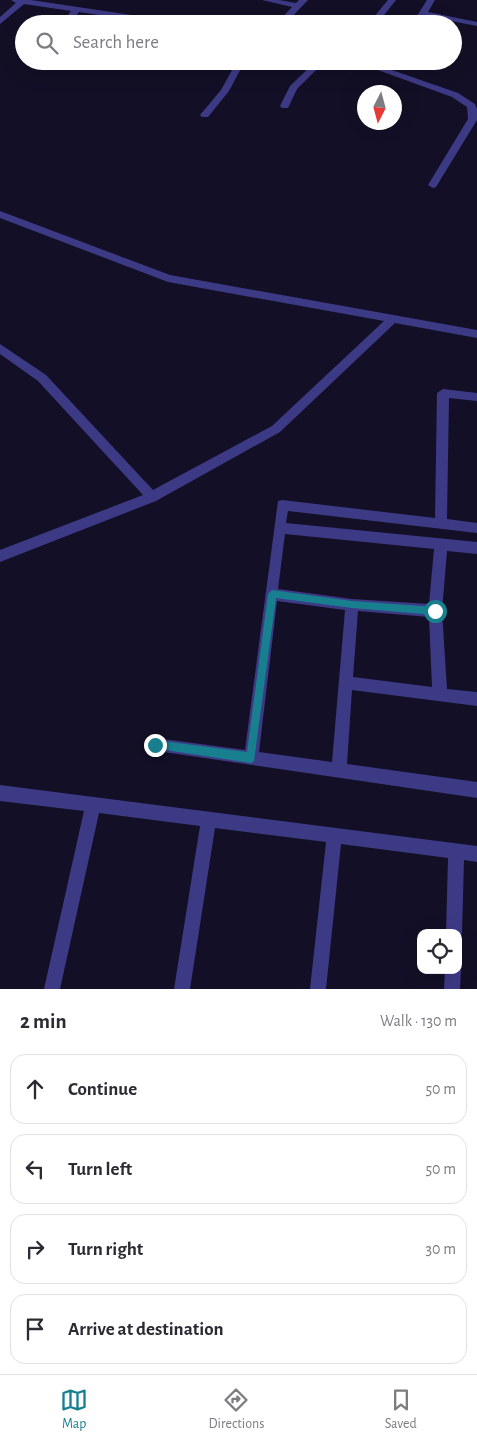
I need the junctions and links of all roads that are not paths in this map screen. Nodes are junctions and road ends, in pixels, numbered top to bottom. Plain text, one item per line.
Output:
1 (19, 0) edge
2 (266, 0) edge
3 (392, 0) edge
4 (431, 0) edge
5 (302, 3) edge
6 (76, 9) junction
7 (422, 13) joint
8 (72, 15) edge
9 (117, 15) edge
10 (289, 15) edge
11 (380, 15) edge
12 (432, 15) edge
13 (462, 21) edge
14 (0, 22) edge
15 (477, 24) edge
16 (236, 70) edge
17 (312, 70) edge
18 (381, 70) edge
19 (391, 70) edge
20 (389, 73) junction
21 (285, 106) dead end
22 (205, 115) dead end
23 (433, 185) dead end
24 (0, 214) edge
25 (394, 318) junction
26 (477, 334) edge
27 (0, 348) edge
28 (477, 397) edge
29 (152, 497) junction
30 (441, 524) junction
31 (281, 528) junction
32 (477, 528) edge
33 (441, 544) junction
34 (477, 548) edge
35 (0, 556) edge
36 (272, 594) junction
37 (352, 604) junction
38 (435, 611) junction
39 (346, 683) junction
40 (440, 694) junction
41 (477, 699) edge
42 (155, 745) dead end
43 (251, 758) junction
44 (339, 770) junction
45 (477, 790) edge
46 (0, 793) edge
47 (94, 805) junction
48 (209, 820) junction
49 (334, 836) junction
50 (456, 852) junction
51 (477, 854) edge
52 (454, 929) edge
53 (452, 974) edge
54 (52, 989) edge
55 (182, 989) edge
56 (318, 989) edge
57 (452, 989) edge

1 - 6 street
1 - 14 street
2 - 5 street
3 - 11 street
4 - 7 street
5 - 10 street
6 - 8 street
6 - 9 street
7 - 12 street
13 - 15 street
16 - 22 street
17 - 21 street
18 - 20 street
19 - 20 street
20 - 23 street
24 - 25 street
25 - 26 street
25 - 29 street
27 - 29 street
28 - 30 street
29 - 35 street
30 - 31 street
30 - 32 street
31 - 33 street
31 - 36 street
33 - 34 street
33 - 38 street
36 - 37 street
36 - 43 street
37 - 38 street
37 - 39 street
38 - 40 street
39 - 40 street
39 - 44 street
40 - 41 street
42 - 43 street
43 - 44 street
44 - 45 street
46 - 47 street
47 - 48 street
47 - 54 street
48 - 49 street
48 - 55 street
49 - 50 street
49 - 56 street
50 - 51 street
50 - 52 street
53 - 57 street

